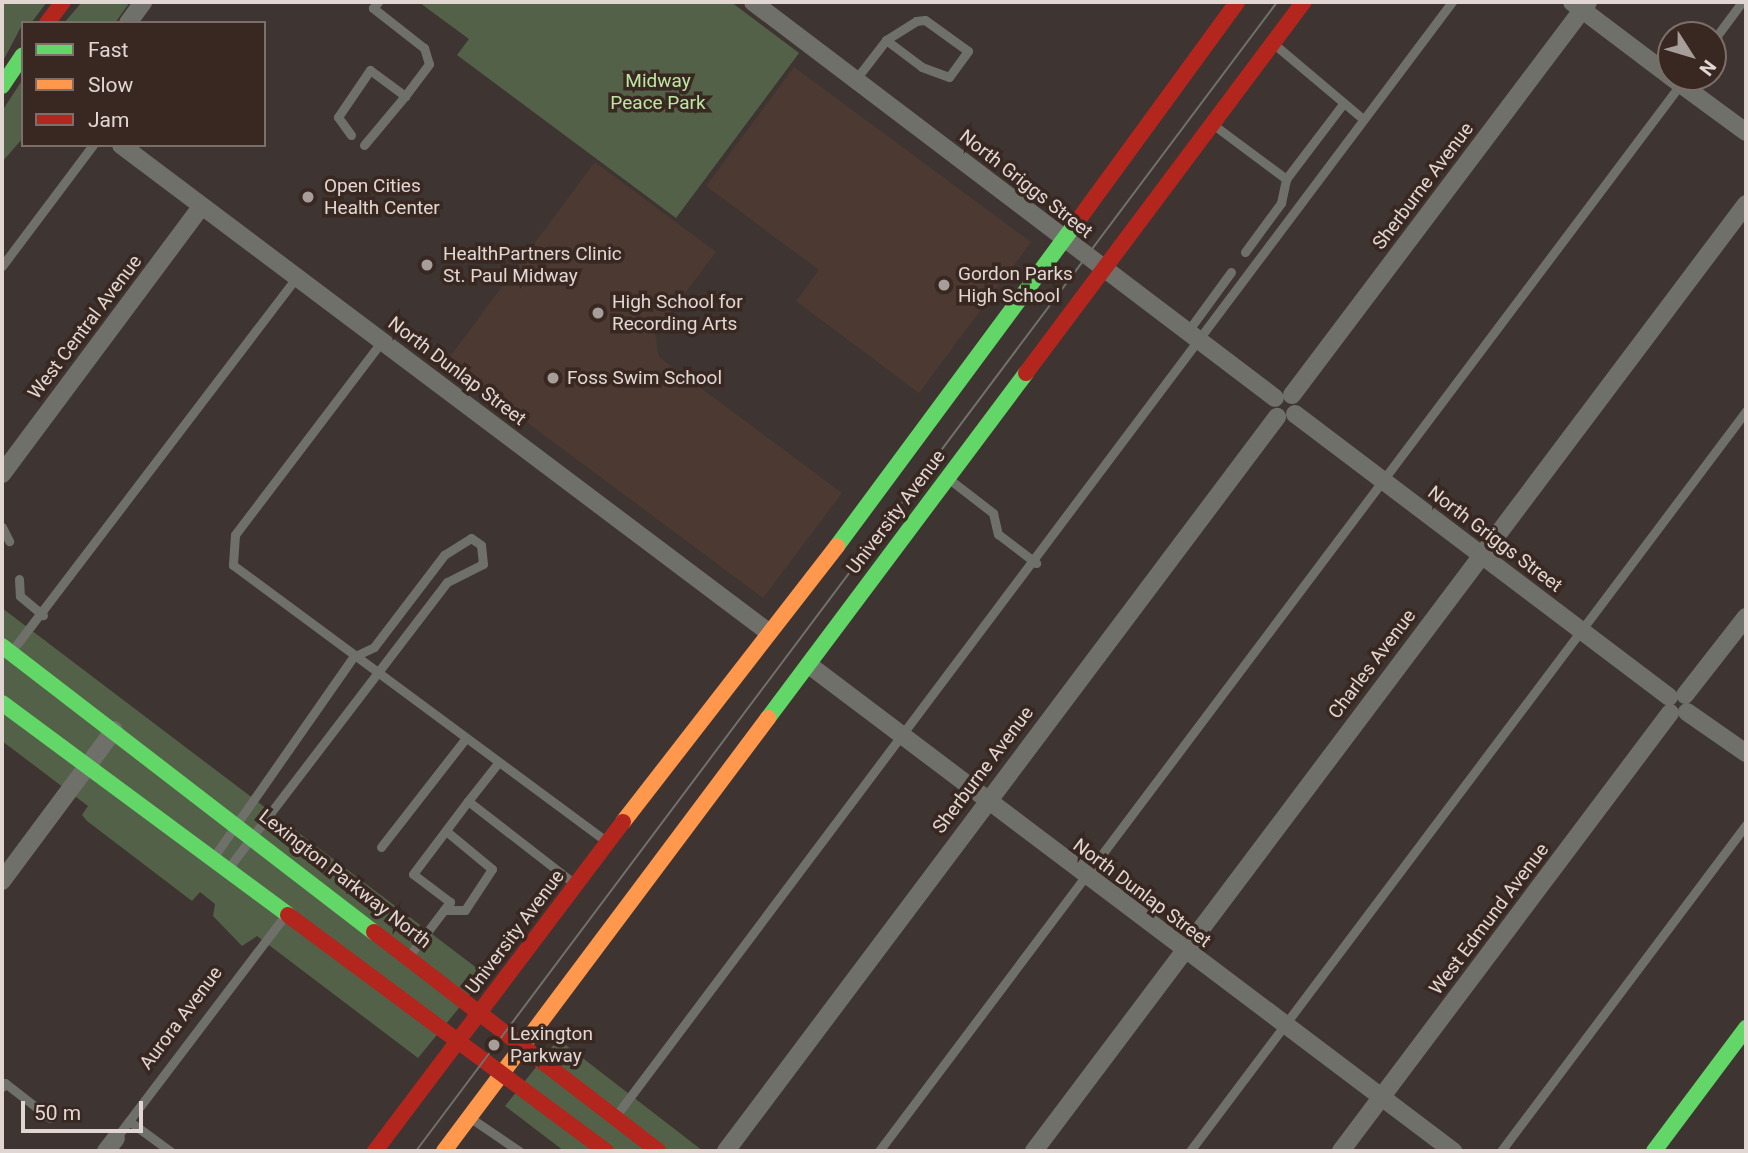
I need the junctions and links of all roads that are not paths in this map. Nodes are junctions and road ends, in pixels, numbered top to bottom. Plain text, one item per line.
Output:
1 (63, 2) edge
2 (143, 2) edge
3 (378, 2) edge
4 (753, 2) edge
5 (1237, 2) edge
6 (1304, 2) edge
7 (1452, 2) edge
8 (1742, 2) edge
9 (1581, 4) edge
10 (49, 21) edge
11 (129, 21) edge
12 (1727, 22) edge
13 (887, 40) junction
14 (1272, 43) junction
15 (21, 58) edge
16 (1657, 63) edge
17 (856, 79) junction
18 (2, 86) edge
19 (1668, 91) edge
20 (1693, 91) edge
21 (405, 96) junction
22 (1343, 104) junction
23 (1362, 118) junction
24 (1212, 124) junction
25 (1746, 132) edge
26 (351, 135) dead end
27 (364, 145) dead end
28 (91, 147) edge
29 (124, 147) edge
30 (1286, 179) junction
31 (1746, 204) edge
32 (202, 206) junction
33 (1061, 238) junction
34 (1245, 252) dead end
35 (2, 266) edge
36 (1103, 269) junction
37 (1231, 272) dead end
38 (296, 278) junction
39 (1195, 336) junction
40 (382, 341) junction
41 (1283, 396) junction
42 (1746, 411) edge
43 (1295, 414) junction
44 (1277, 417) junction
45 (2, 474) edge
46 (947, 478) junction
47 (1385, 483) junction
48 (2, 527) edge
49 (9, 541) dead end
50 (1480, 554) junction
51 (1036, 563) junction
52 (19, 579) dead end
53 (43, 615) junction
54 (1746, 617) edge
55 (767, 631) junction
56 (1582, 632) junction
57 (6, 649) edge
58 (352, 657) junction
59 (809, 665) junction
60 (372, 672) junction
61 (2, 703) edge
62 (1678, 704) junction
63 (114, 730) junction
64 (465, 738) junction
65 (904, 738) junction
66 (1746, 753) edge
67 (498, 763) junction
68 (90, 764) junction
69 (468, 801) junction
70 (985, 802) junction
71 (239, 824) junction
72 (1746, 825) edge
73 (446, 831) junction
74 (253, 834) junction
75 (608, 843) junction
76 (381, 847) dead end
77 (215, 855) junction
78 (229, 867) junction
79 (1085, 874) junction
80 (3, 876) edge
81 (576, 885) junction
82 (288, 910) junction
83 (444, 910) junction
84 (1181, 950) junction
85 (410, 956) junction
86 (480, 1013) junction
87 (1286, 1026) junction
88 (1746, 1028) edge
89 (459, 1040) junction
90 (522, 1048) junction
91 (503, 1073) junction
92 (2, 1087) edge
93 (1381, 1098) junction
94 (469, 1117) junction
95 (50, 1118) dead end
96 (614, 1119) junction
97 (130, 1121) junction
98 (111, 1145) edge
99 (597, 1149) edge
100 (170, 1151) edge
101 (375, 1151) edge
102 (444, 1151) edge
103 (519, 1151) edge
104 (657, 1151) edge
105 (726, 1151) edge
106 (879, 1151) edge
107 (1034, 1151) edge
108 (1190, 1151) edge
109 (1341, 1151) edge
110 (1453, 1151) edge
111 (1501, 1151) edge
112 (1654, 1151) edge

1 - 10 main road
2 - 11 street
3 - 21 lane
4 - 17 street, North Griggs Street
5 - 33 main road, University Avenue
6 - 14 main road, University Avenue
7 - 23 lane
8 - 12 lane
9 - 16 street
9 - 41 street, Sherburne Avenue
13 - 13 lane
13 - 17 lane
14 - 22 lane
14 - 24 main road, University Avenue
15 - 18 main road
17 - 33 street, North Griggs Street
19 - 47 lane
20 - 25 street
21 - 26 lane
21 - 27 lane
22 - 23 lane
22 - 30 lane
23 - 39 lane
24 - 30 lane
24 - 36 main road, University Avenue
28 - 35 lane
29 - 32 street, North Dunlap Street
30 - 34 lane
31 - 50 street, Charles Avenue
32 - 38 street, North Dunlap Street
32 - 45 street, West Central Avenue
33 - 36 street, North Griggs Street
33 - 55 main road, University Avenue
36 - 39 street, North Griggs Street
36 - 46 main road, University Avenue
37 - 39 lane
38 - 40 street, North Dunlap Street
38 - 53 lane
39 - 41 street, North Griggs Street
39 - 51 lane
40 - 55 street, North Dunlap Street
40 - 58 lane
41 - 43 street
41 - 44 street
42 - 56 lane
43 - 44 street
43 - 47 street, North Griggs Street
44 - 70 street, Sherburne Avenue
46 - 51 lane
46 - 59 main road, University Avenue
47 - 50 street, North Griggs Street
47 - 79 lane
48 - 49 lane
50 - 56 street, North Griggs Street
50 - 84 street, Charles Avenue
51 - 65 lane
52 - 53 lane
53 - 57 lane
54 - 62 street, West Edmund Avenue
55 - 75 main road, University Avenue
56 - 62 street, North Griggs Street
56 - 87 lane
57 - 63 main road, Lexington Parkway North
58 - 60 lane
58 - 60 lane
58 - 71 lane
59 - 65 street, North Dunlap Street
59 - 90 main road, University Avenue
60 - 64 lane
60 - 74 lane
61 - 68 main road
62 - 66 street, North Griggs Street
62 - 93 street, West Edmund Avenue
63 - 68 street
63 - 71 main road, Lexington Parkway North
64 - 67 lane
64 - 76 lane
65 - 70 street, North Dunlap Street
65 - 96 lane
67 - 69 lane
67 - 75 lane
68 - 77 main road
68 - 80 street
69 - 73 lane
69 - 81 lane
70 - 79 street, North Dunlap Street
70 - 105 street, Sherburne Avenue
71 - 74 main road, Lexington Parkway North
71 - 77 lane
72 - 111 lane
73 - 83 lane
73 - 83 lane
74 - 78 lane
74 - 85 main road, Lexington Parkway North
75 - 81 main road, University Avenue
77 - 78 main road
78 - 82 main road
79 - 84 street, North Dunlap Street
79 - 106 lane
81 - 86 main road, University Avenue
82 - 89 main road
82 - 97 lane, Aurora Avenue
83 - 85 lane
84 - 87 street, North Dunlap Street
84 - 107 street, Charles Avenue
85 - 86 main road, Lexington Parkway North
86 - 89 main road, University Avenue
86 - 90 main road, Lexington Parkway North
87 - 93 street, North Dunlap Street
87 - 108 lane
88 - 112 main road
89 - 91 main road
89 - 101 main road, University Avenue
90 - 91 main road, University Avenue
90 - 96 main road, Lexington Parkway North
91 - 94 main road, University Avenue
91 - 99 main road
92 - 95 lane
93 - 109 street, West Edmund Avenue
93 - 110 street, North Dunlap Street
94 - 102 main road, University Avenue
94 - 103 lane
96 - 104 main road, Lexington Parkway North
97 - 98 lane, Aurora Avenue
97 - 100 lane

